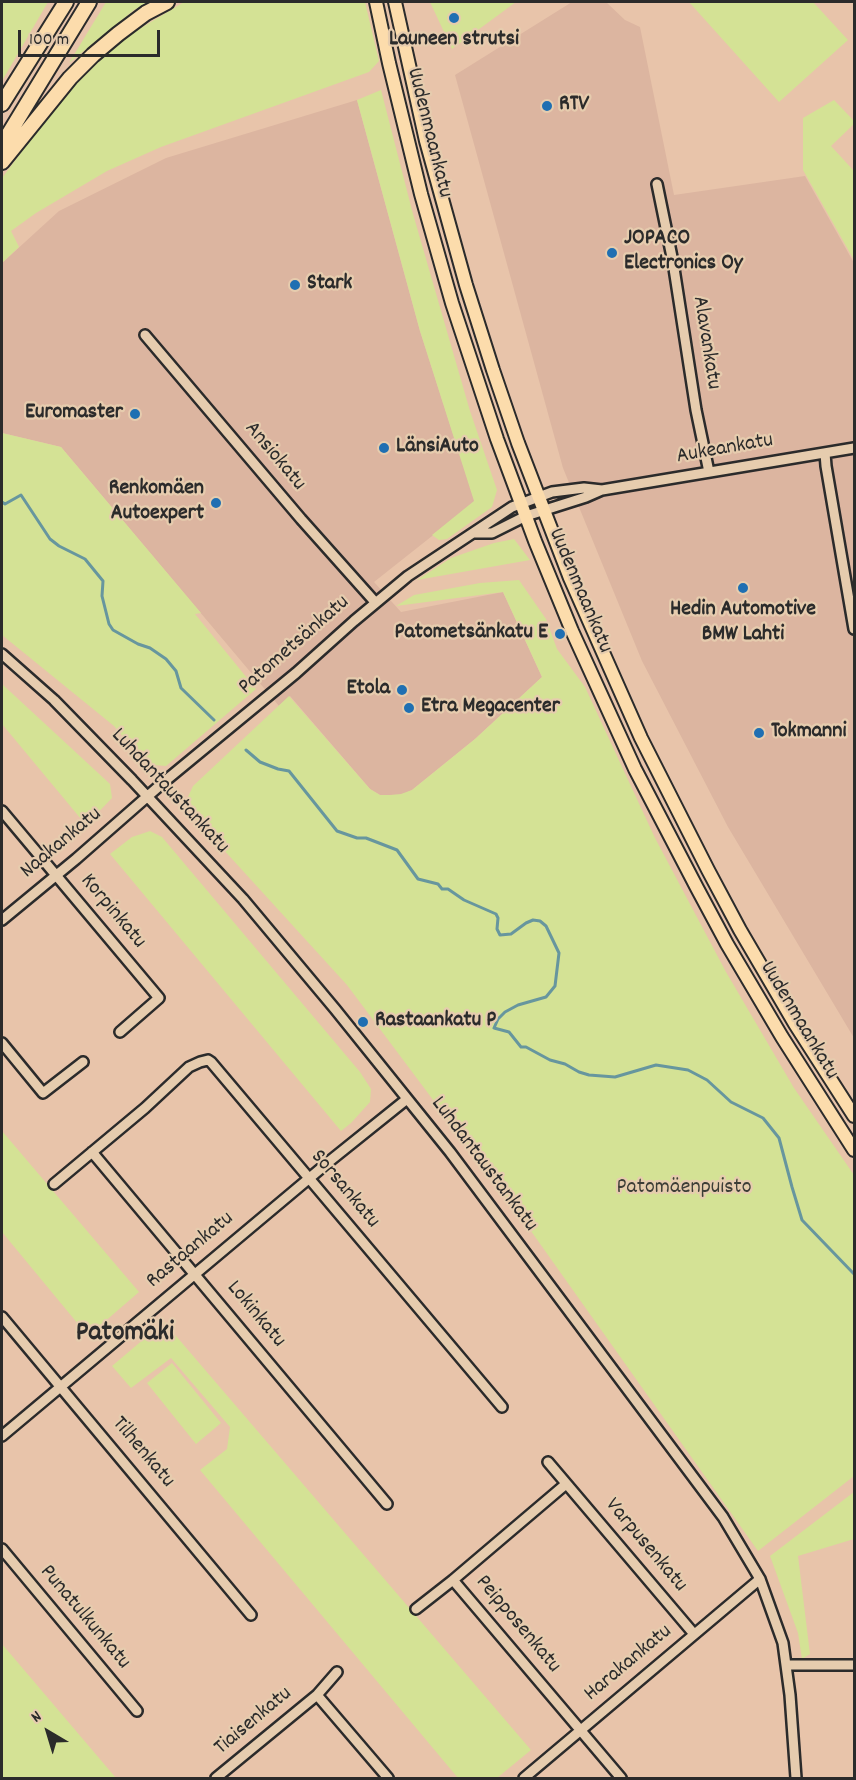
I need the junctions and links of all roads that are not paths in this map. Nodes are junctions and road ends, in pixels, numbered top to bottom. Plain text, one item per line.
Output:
1 (55, 2) edge
2 (66, 2) edge
3 (89, 2) edge
4 (167, 2) edge
5 (376, 2) edge
6 (395, 2) edge
7 (2, 89) edge
8 (2, 104) edge
9 (2, 145) edge
10 (2, 162) edge
11 (657, 184) dead end
12 (145, 335) dead end
13 (855, 448) edge
14 (825, 453) junction
15 (709, 472) junction
16 (602, 490) junction
17 (538, 497) junction
18 (521, 504) junction
19 (543, 510) junction
20 (526, 516) junction
21 (474, 533) junction
22 (375, 603) junction
23 (855, 629) edge
24 (2, 654) edge
25 (148, 797) junction
26 (2, 811) edge
27 (56, 876) junction
28 (2, 920) edge
29 (120, 1032) dead end
30 (2, 1043) edge
31 (84, 1062) dead end
32 (407, 1099) junction
33 (855, 1116) edge
34 (855, 1150) edge
35 (92, 1152) junction
36 (309, 1178) junction
37 (54, 1184) dead end
38 (195, 1273) junction
39 (2, 1317) edge
40 (61, 1386) junction
41 (502, 1407) dead end
42 (2, 1436) edge
43 (548, 1462) dead end
44 (566, 1484) junction
45 (387, 1504) dead end
46 (2, 1549) edge
47 (760, 1579) junction
48 (453, 1580) junction
49 (416, 1609) dead end
50 (250, 1615) dead end
51 (694, 1634) junction
52 (787, 1665) junction
53 (855, 1665) edge
54 (337, 1672) dead end
55 (318, 1695) junction
56 (137, 1711) dead end
57 (581, 1730) junction
58 (216, 1779) edge
59 (388, 1779) edge
60 (524, 1779) edge
61 (621, 1779) edge
62 (796, 1779) edge

1 - 7 highway
2 - 8 highway
3 - 9 highway
4 - 10 highway
5 - 18 main road, Uudenmaankatu
6 - 17 main road, Uudenmaankatu
11 - 15 street, Alavankatu
12 - 22 street, Ansiokatu
13 - 14 street, Aukeankatu
14 - 15 street, Aukeankatu
14 - 23 street
15 - 16 street, Aukeankatu
16 - 17 street, Aukeankatu
16 - 19 street, Aukeankatu
17 - 18 street, Patometsänkatu
17 - 19 main road, Uudenmaankatu
18 - 20 main road, Uudenmaankatu
18 - 21 street, Patometsänkatu
19 - 20 street, Aukeankatu
19 - 33 main road, Uudenmaankatu
20 - 21 street, Patometsänkatu
20 - 34 main road, Uudenmaankatu
21 - 22 street, Patometsänkatu
22 - 25 street, Patometsänkatu
24 - 25 street, Luhdantaustankatu
25 - 27 street, Naakankatu
25 - 32 street, Luhdantaustankatu
26 - 27 street, Korpinkatu
27 - 28 street, Naakankatu
27 - 29 street, Korpinkatu
30 - 31 street
32 - 36 street, Rastaankatu
32 - 47 street, Luhdantaustankatu
35 - 36 street, Sorsankatu
35 - 37 street
35 - 38 street, Lokinkatu
36 - 38 street, Rastaankatu
36 - 41 street, Sorsankatu
38 - 40 street, Rastaankatu
38 - 45 street, Lokinkatu
39 - 40 street, Tilhenkatu
40 - 42 street, Rastaankatu
40 - 50 street, Tilhenkatu
43 - 44 street, Varpusenkatu
44 - 48 street
44 - 51 street, Varpusenkatu
46 - 56 street, Punatulkunkatu
47 - 51 street, Harakankatu
47 - 52 street, Luhdantaustankatu
48 - 49 street
48 - 57 street, Peipposenkatu
51 - 57 street, Harakankatu
52 - 53 street
52 - 62 street, Luhdantaustankatu
54 - 55 street, Tiaisenkatu
55 - 58 street, Tiaisenkatu
55 - 59 street, Tiaisenkatu
57 - 60 street, Harakankatu
57 - 61 street, Peipposenkatu

